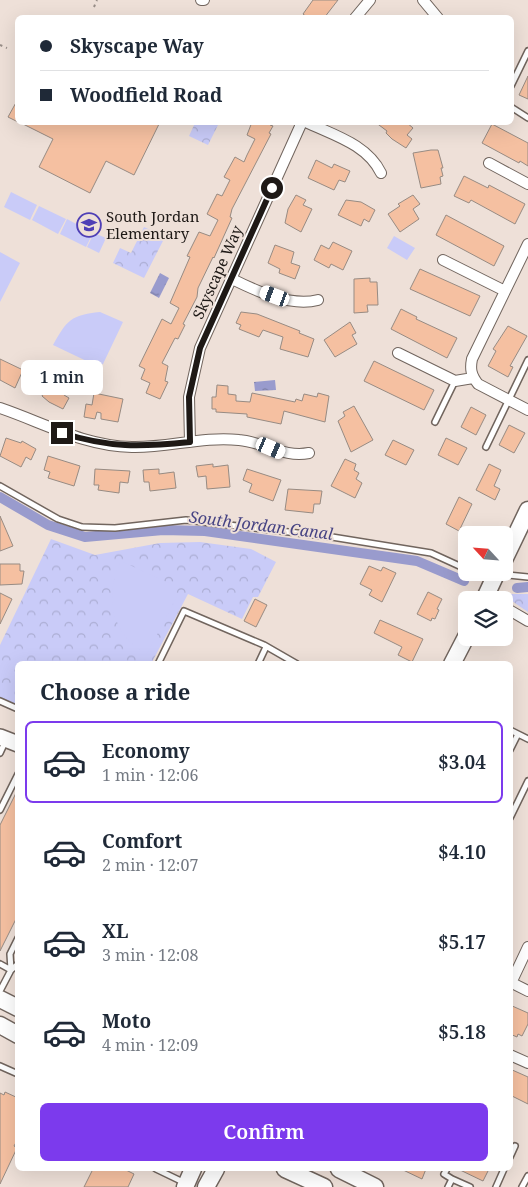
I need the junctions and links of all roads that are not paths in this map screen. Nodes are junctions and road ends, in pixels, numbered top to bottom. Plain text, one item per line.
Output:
1 (370, 0) edge
2 (423, 0) edge
3 (358, 15) edge
4 (436, 15) edge
5 (528, 52) edge
6 (514, 80) edge
7 (514, 109) edge
8 (528, 118) edge
9 (303, 125) edge
10 (310, 125) edge
11 (489, 163) dead end
12 (381, 173) dead end
13 (528, 184) edge
14 (528, 244) edge
15 (443, 260) dead end
16 (230, 278) junction
17 (505, 291) junction
18 (318, 300) dead end
19 (398, 354) dead end
20 (528, 360) edge
21 (473, 378) junction
22 (455, 381) junction
23 (509, 400) junction
24 (0, 408) edge
25 (528, 410) edge
26 (435, 422) dead end
27 (190, 442) junction
28 (486, 447) dead end
29 (309, 453) dead end
30 (0, 486) edge
31 (526, 519) edge
32 (513, 543) edge
33 (458, 565) edge
34 (513, 576) edge
35 (528, 577) edge
36 (513, 612) edge
37 (528, 621) edge
38 (461, 646) edge
39 (266, 647) junction
40 (159, 661) edge
41 (259, 661) edge
42 (292, 661) edge
43 (454, 661) edge
44 (0, 701) edge
45 (15, 708) edge
46 (513, 732) edge
47 (518, 734) junction
48 (528, 739) edge
49 (8, 740) edge
50 (513, 744) edge
51 (0, 753) edge
52 (15, 780) edge
53 (528, 781) edge
54 (513, 808) edge
55 (0, 810) edge
56 (15, 944) edge
57 (528, 947) edge
58 (0, 964) edge
59 (15, 967) edge
60 (11, 970) junction
61 (513, 976) edge
62 (513, 984) edge
63 (0, 991) edge
64 (528, 991) edge
65 (0, 999) edge
66 (15, 1006) edge
67 (0, 1025) edge
68 (15, 1033) edge
69 (513, 1056) edge
70 (528, 1063) edge
71 (0, 1066) edge
72 (15, 1073) edge
73 (515, 1146) dead end
74 (513, 1150) edge
75 (162, 1171) edge
76 (215, 1171) edge
77 (289, 1171) edge
78 (343, 1171) edge
79 (446, 1171) edge
80 (503, 1171) edge
81 (528, 1176) edge
82 (452, 1179) junction
83 (188, 1180) edge
84 (206, 1187) edge
85 (324, 1187) edge
86 (375, 1187) edge
87 (448, 1187) edge
88 (470, 1187) edge
89 (496, 1187) edge
90 (522, 1187) edge

1 - 3 street
2 - 4 street
5 - 6 lane
7 - 8 lane
9 - 16 street, Skyscape Way
10 - 12 street
11 - 13 street
14 - 17 street
15 - 17 street
16 - 18 street
16 - 27 street, Skyscape Way
17 - 21 street
19 - 22 street
20 - 23 lane
21 - 22 street
21 - 23 street
22 - 26 lane
23 - 25 street
23 - 28 lane
24 - 27 street
27 - 29 street
30 - 33 lane
31 - 32 main road
34 - 35 lane
36 - 37 street
38 - 43 main road
39 - 40 lane
39 - 41 lane
39 - 42 lane
44 - 45 lane
46 - 47 lane
47 - 48 lane
47 - 50 lane
49 - 51 lane
52 - 55 lane
53 - 54 lane
56 - 60 lane
57 - 61 street
58 - 60 lane
59 - 60 lane
60 - 63 lane
62 - 64 street
65 - 66 main road
67 - 68 main road
69 - 70 street
71 - 72 lane
73 - 74 lane
75 - 83 lane
76 - 84 main road
77 - 85 main road
78 - 86 main road
79 - 82 lane
80 - 89 lane
81 - 90 lane
82 - 87 lane
82 - 88 lane

